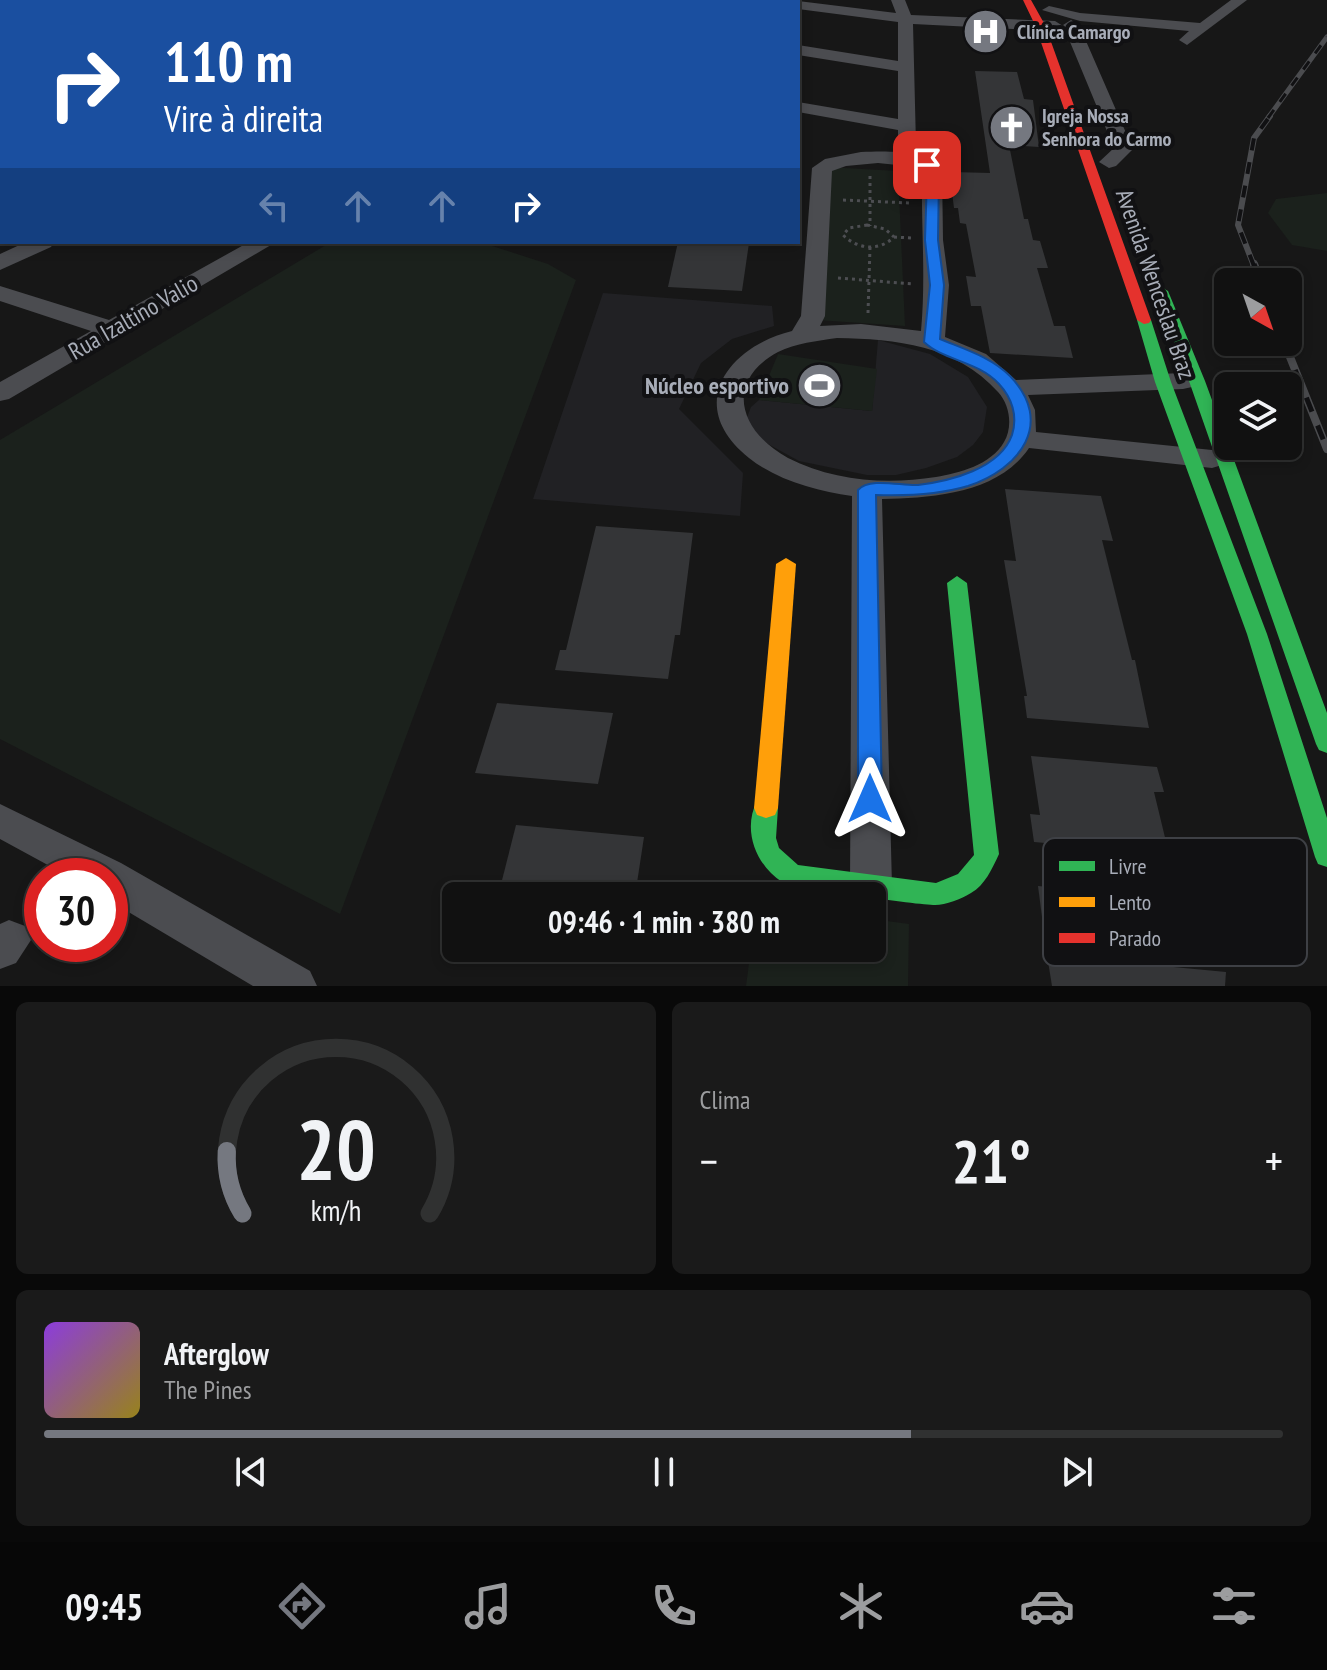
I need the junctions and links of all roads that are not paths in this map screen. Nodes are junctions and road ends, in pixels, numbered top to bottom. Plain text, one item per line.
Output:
1 (898, 0) edge
2 (1027, 0) edge
3 (1240, 0) edge
4 (800, 5) edge
5 (1061, 17) edge
6 (905, 19) junction
7 (800, 50) edge
8 (906, 67) junction
9 (800, 108) edge
10 (1112, 170) dead end
11 (1104, 206) junction
12 (1127, 207) dead end
13 (39, 244) edge
14 (261, 244) edge
15 (0, 263) edge
16 (1157, 280) dead end
17 (0, 293) edge
18 (111, 329) junction
19 (802, 336) junction
20 (932, 342) junction
21 (1197, 381) junction
22 (1163, 382) junction
23 (1010, 388) junction
24 (0, 393) edge
25 (1214, 431) edge
26 (1019, 439) junction
27 (1192, 458) junction
28 (1214, 459) edge
29 (1224, 460) edge
30 (867, 490) junction
31 (786, 564) dead end
32 (957, 583) dead end
33 (1257, 634) junction
34 (1289, 637) junction
35 (1327, 744) edge
36 (0, 820) edge
37 (1327, 857) edge
38 (72, 858) edge
39 (842, 882) edge
40 (871, 882) edge
41 (886, 888) edge
42 (128, 889) edge
43 (294, 986) edge

1 - 6 street
2 - 5 street, Avenida Wenceslau Braz
3 - 5 street
4 - 6 street
5 - 6 street
5 - 10 street, Avenida Wenceslau Braz
5 - 11 street, Avenida Wenceslau Braz
6 - 8 street
7 - 8 street
8 - 9 street
11 - 12 street
11 - 22 street, Avenida Wenceslau Braz
13 - 15 street
14 - 18 street, Rua Izaltino Valio
16 - 21 street, Avenida Wenceslau Braz
17 - 18 street
18 - 24 street, Rua Izaltino Valio
19 - 20 street
19 - 20 street
19 - 30 street
20 - 23 street
21 - 22 street
21 - 25 street, Avenida Wenceslau Braz
22 - 23 street
22 - 27 street, Avenida Wenceslau Braz
23 - 26 street
26 - 27 street
26 - 30 street
27 - 28 street
27 - 33 street, Avenida Wenceslau Braz
29 - 34 street, Avenida Wenceslau Braz
30 - 40 street
31 - 39 street
32 - 41 street
33 - 34 street
33 - 37 street, Avenida Wenceslau Braz
34 - 35 street, Avenida Wenceslau Braz
36 - 38 street
42 - 43 street

